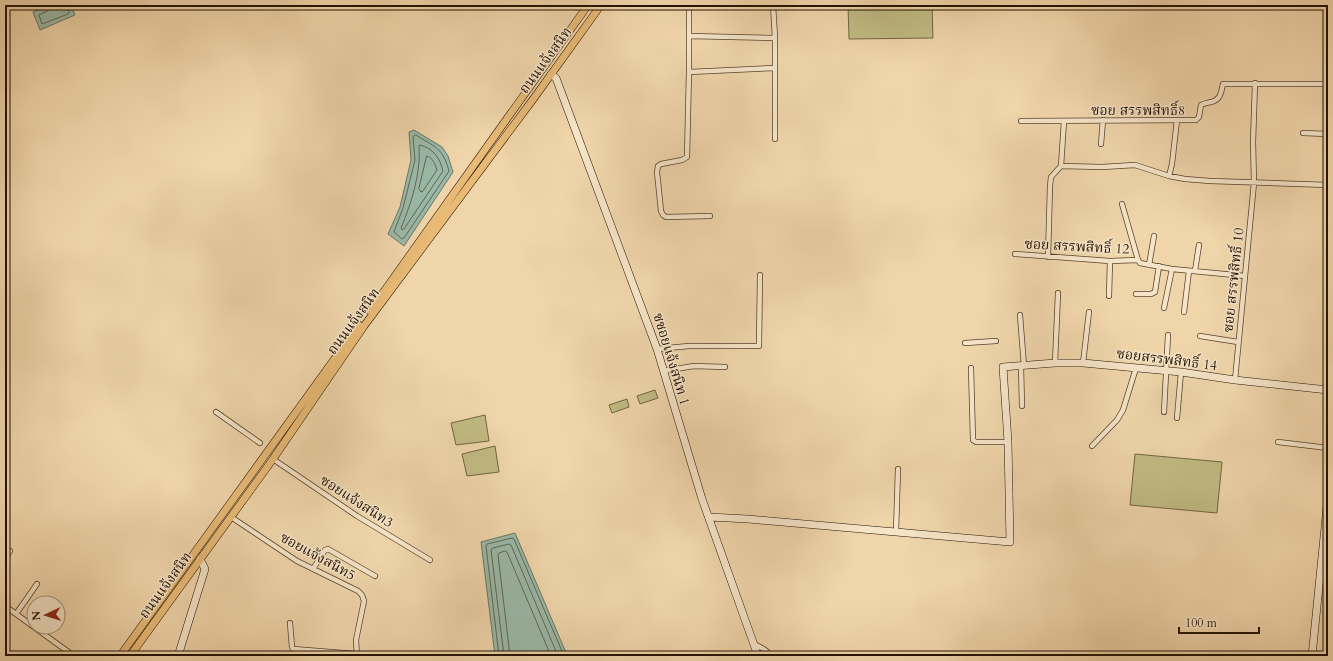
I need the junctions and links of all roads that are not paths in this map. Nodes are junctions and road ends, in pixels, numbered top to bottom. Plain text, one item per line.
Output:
1 (588, 5) edge
2 (601, 5) edge
3 (689, 5) edge
4 (773, 5) edge
5 (689, 36) junction
6 (775, 38) junction
7 (775, 68) junction
8 (689, 72) junction
9 (551, 74) junction
10 (1255, 83) junction
11 (1328, 84) edge
12 (1103, 120) junction
13 (1177, 120) junction
14 (1021, 121) dead end
15 (1064, 122) junction
16 (1303, 133) dead end
17 (1328, 134) edge
18 (775, 140) dead end
19 (1101, 144) dead end
20 (1061, 166) junction
21 (1169, 176) junction
22 (1254, 183) junction
23 (1328, 186) edge
24 (1122, 204) dead end
25 (710, 216) dead end
26 (1154, 236) dead end
27 (1199, 244) dead end
28 (1015, 254) dead end
29 (1048, 257) junction
30 (1110, 260) junction
31 (1138, 260) junction
32 (1149, 265) junction
33 (1159, 266) junction
34 (1172, 269) junction
35 (1189, 271) junction
36 (1195, 272) junction
37 (760, 275) dead end
38 (1245, 276) junction
39 (1058, 293) dead end
40 (1136, 294) dead end
41 (1109, 296) dead end
42 (1164, 308) dead end
43 (1089, 312) dead end
44 (1184, 312) dead end
45 (1020, 315) dead end
46 (1168, 335) dead end
47 (1200, 336) dead end
48 (996, 341) dead end
49 (1238, 342) junction
50 (965, 343) dead end
51 (657, 348) junction
52 (1055, 363) junction
53 (1083, 363) junction
54 (1022, 366) junction
55 (725, 367) dead end
56 (971, 368) dead end
57 (1136, 368) junction
58 (663, 370) junction
59 (1167, 371) junction
60 (1181, 372) junction
61 (1235, 380) junction
62 (1328, 390) edge
63 (1022, 406) dead end
64 (216, 412) dead end
65 (1164, 412) dead end
66 (1177, 418) dead end
67 (1008, 442) junction
68 (1278, 442) dead end
69 (260, 443) dead end
70 (1092, 446) dead end
71 (1328, 448) edge
72 (273, 459) junction
73 (898, 469) dead end
74 (1328, 497) edge
75 (231, 517) junction
76 (709, 517) junction
77 (896, 532) junction
78 (10, 551) dead end
79 (5, 558) edge
80 (200, 559) junction
81 (430, 560) dead end
82 (1325, 562) edge
83 (313, 569) junction
84 (375, 576) dead end
85 (37, 584) dead end
86 (5, 606) edge
87 (16, 614) junction
88 (26, 621) edge
89 (290, 623) dead end
90 (45, 635) edge
91 (754, 644) junction
92 (306, 650) junction
93 (356, 655) edge
94 (74, 656) edge
95 (120, 656) edge
96 (130, 656) edge
97 (178, 656) edge
98 (305, 656) edge
99 (758, 656) edge
100 (771, 656) edge
101 (1312, 656) edge

1 - 95 main road, ถนนแจ้งสนิท
2 - 9 main road, ถนนแจ้งสนิท
3 - 5 street
4 - 6 street
5 - 6 street
5 - 8 street
6 - 7 street
7 - 8 street
7 - 18 street
8 - 25 street
9 - 51 street, ซซอยแจ้งสนิท 1
9 - 72 main road, ถนนแจ้งสนิท
10 - 11 street, ซอย สรรพสิทธิ์8
10 - 13 street, ซอย สรรพสิทธิ์8
10 - 22 street, ซอย สรรพสิทธิ์ 10
12 - 13 street, ซอย สรรพสิทธิ์8
12 - 15 street, ซอย สรรพสิทธิ์8
12 - 19 street
13 - 21 street
14 - 15 street, ซอย สรรพสิทธิ์8
15 - 20 street
16 - 17 street
20 - 21 street
20 - 29 street
21 - 22 street
22 - 23 street
22 - 38 street, ซอย สรรพสิทธิ์ 10
24 - 31 street, ซอย สรรพสิทธิ์ 12
26 - 32 street
27 - 36 street
28 - 29 street, ซอย สรรพสิทธิ์ 12
29 - 30 street, ซอย สรรพสิทธิ์ 12
30 - 31 street, ซอย สรรพสิทธิ์ 12
30 - 41 street
31 - 32 street, ซอย สรรพสิทธิ์ 12
32 - 33 street, ซอย สรรพสิทธิ์ 12
33 - 34 street, ซอย สรรพสิทธิ์ 12
33 - 40 street
34 - 35 street, ซอย สรรพสิทธิ์ 12
34 - 42 street
35 - 36 street, ซอย สรรพสิทธิ์ 12
35 - 44 street
36 - 38 street, ซอย สรรพสิทธิ์ 12
37 - 51 street
38 - 49 street, ซอย สรรพสิทธิ์ 10
39 - 52 street
43 - 53 street
45 - 54 street
46 - 59 street
47 - 49 street
48 - 50 street
49 - 61 street, ซอย สรรพสิทธิ์ 10
51 - 58 street, ซซอยแจ้งสนิท 1
52 - 53 street, ซอยสรรพสิทธิ์ 14
52 - 54 street, ซอยสรรพสิทธิ์ 14
53 - 57 street, ซอยสรรพสิทธิ์ 14
54 - 63 street
54 - 67 street, ซอยสรรพสิทธิ์ 14
55 - 58 street
56 - 67 street
57 - 59 street, ซอยสรรพสิทธิ์ 14
57 - 70 street
58 - 76 street, ซซอยแจ้งสนิท 1
59 - 60 street, ซอยสรรพสิทธิ์ 14
59 - 65 street
60 - 61 street, ซอยสรรพสิทธิ์ 14
60 - 66 street
61 - 62 street, ซอยสรรพสิทธิ์ 14
64 - 69 street
67 - 77 street
68 - 71 street
72 - 75 main road, ถนนแจ้งสนิท
72 - 81 street, ซอยแจ้งสนิท3
73 - 77 street
74 - 82 street
75 - 80 main road, ถนนแจ้งสนิท
75 - 83 street, ซอยแจ้งสนิท5
76 - 77 street
76 - 91 street, ซซอยแจ้งสนิท 1
78 - 79 street
80 - 96 main road, ถนนแจ้งสนิท
80 - 97 street
82 - 101 street
83 - 84 street
83 - 93 street, ซอยแจ้งสนิท5
85 - 87 street
86 - 87 street
87 - 88 street
89 - 92 street
90 - 94 street
91 - 99 street, ซซอยแจ้งสนิท 1
91 - 100 street
92 - 93 street
92 - 98 street

